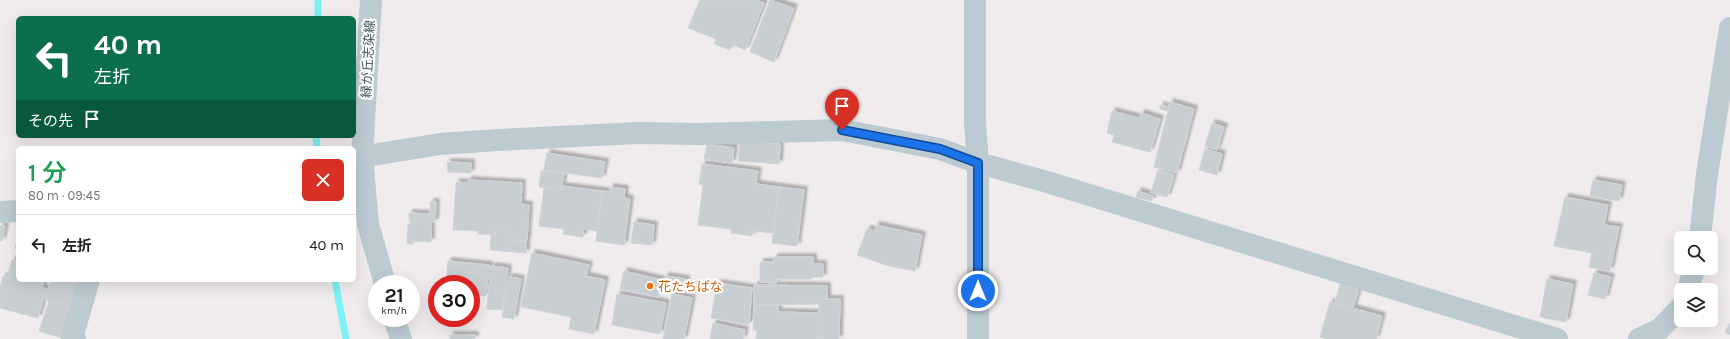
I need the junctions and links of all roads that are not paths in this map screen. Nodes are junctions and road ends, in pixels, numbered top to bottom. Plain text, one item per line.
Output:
1 (371, 0) edge
2 (975, 0) edge
3 (1730, 28) edge
4 (358, 157) edge
5 (978, 163) junction
6 (16, 211) edge
7 (0, 212) edge
8 (1701, 231) edge
9 (382, 275) edge
10 (88, 282) edge
11 (1674, 314) edge
12 (397, 327) edge
13 (76, 339) edge
14 (401, 339) edge
15 (978, 339) edge
16 (1557, 339) edge
17 (1639, 339) edge

1 - 4 street, 緑が丘志染線
2 - 5 street
3 - 8 street
4 - 5 street
4 - 9 street, 緑が丘志染線
5 - 15 street
5 - 16 street
6 - 7 street
10 - 13 street
11 - 17 street
12 - 14 street

